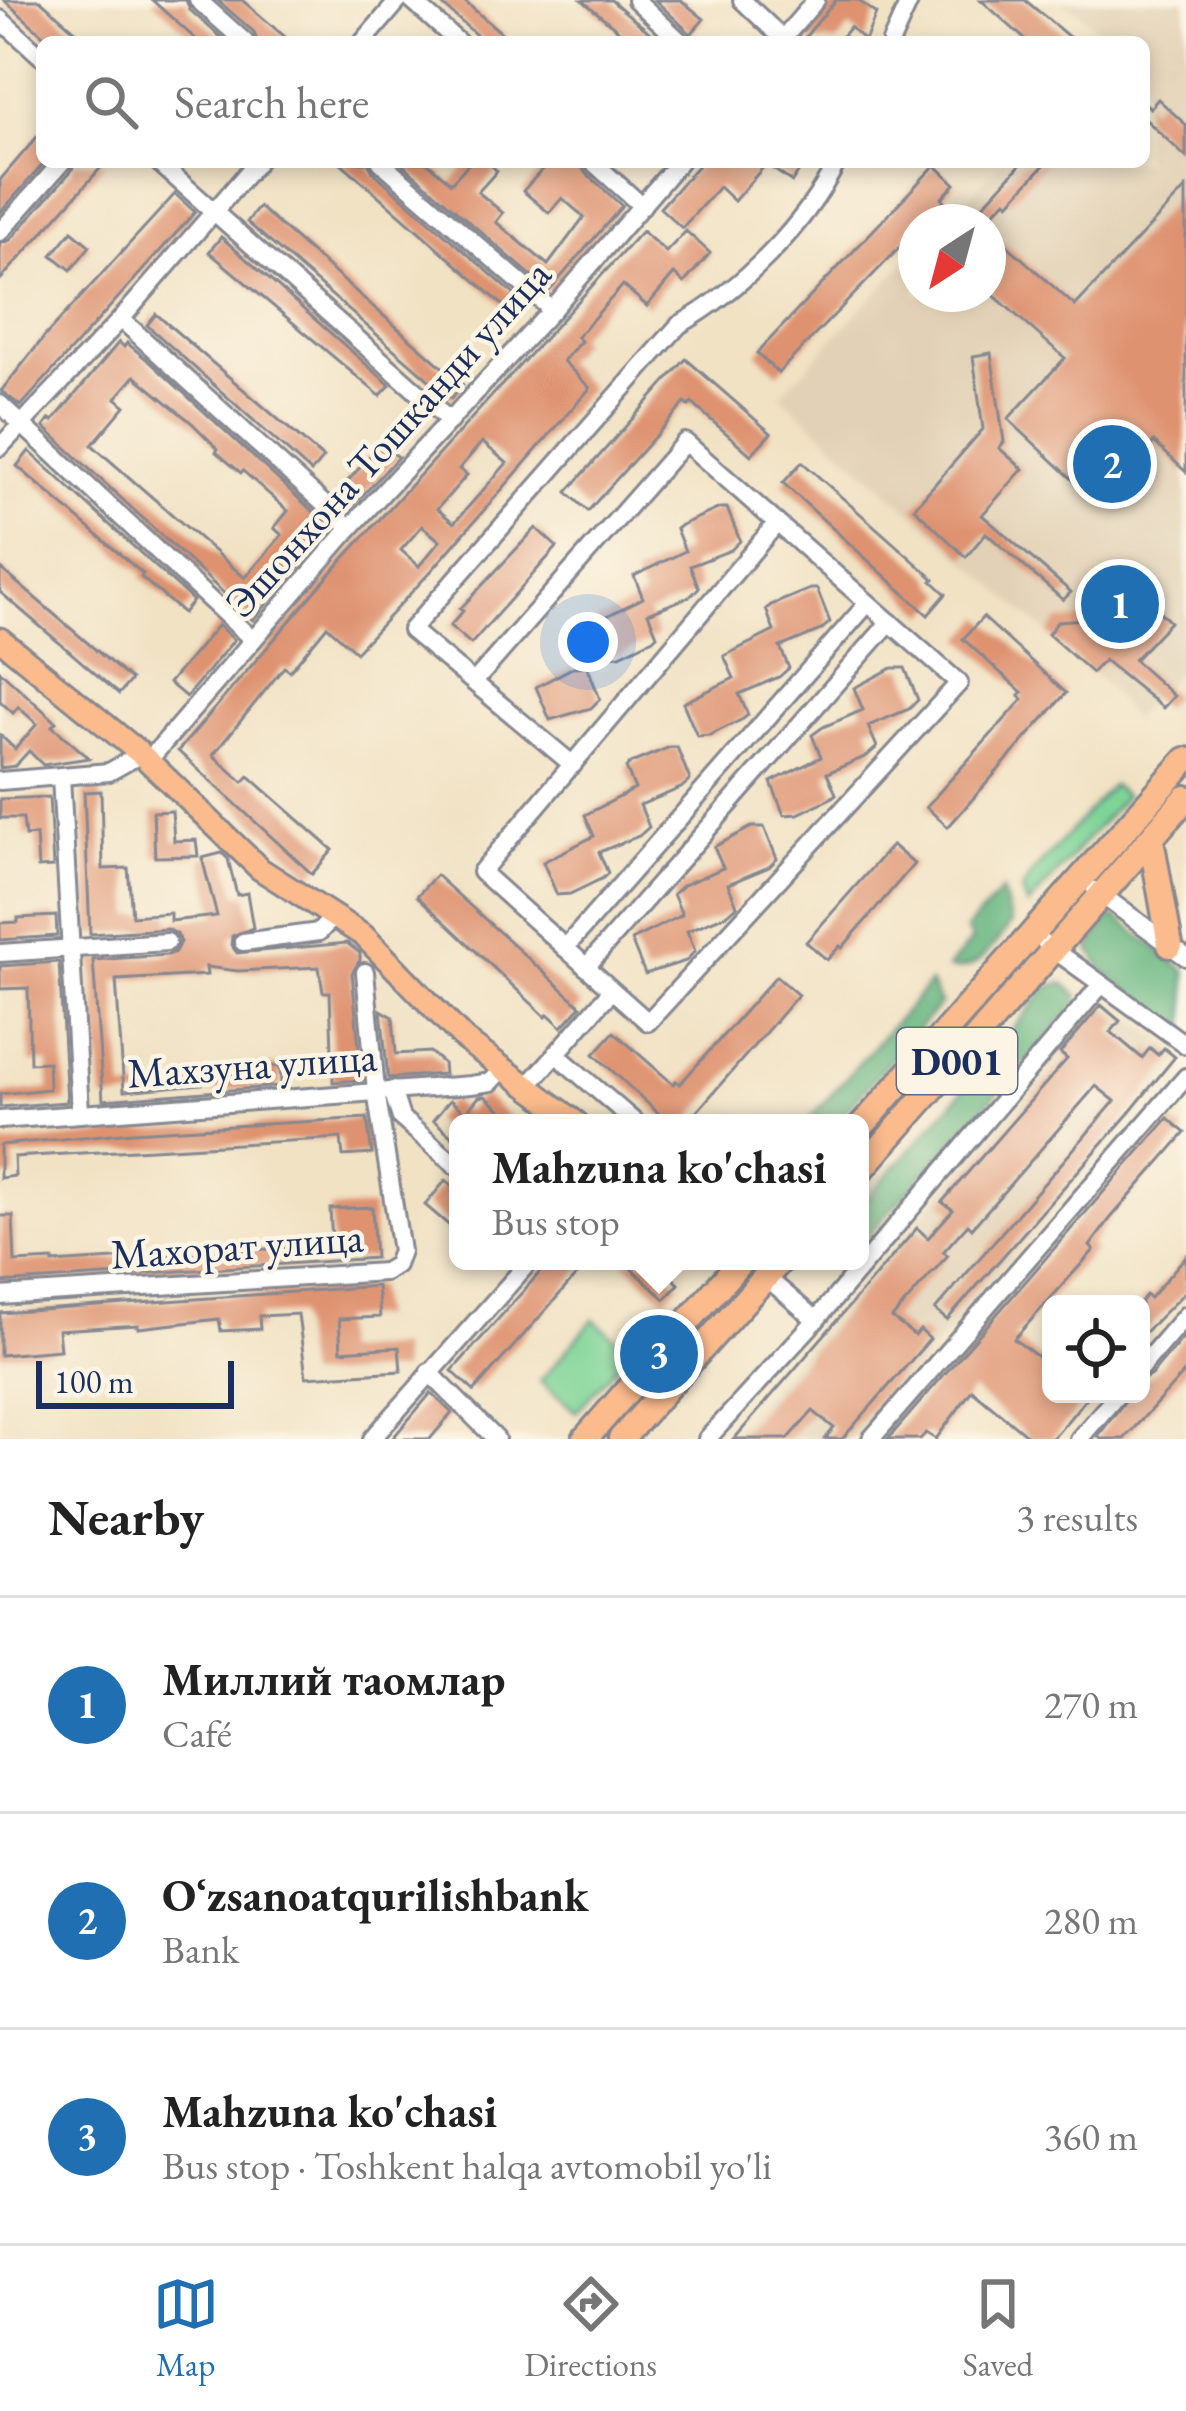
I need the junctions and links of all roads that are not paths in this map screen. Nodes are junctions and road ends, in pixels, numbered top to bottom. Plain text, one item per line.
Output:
1 (198, 0) edge
2 (399, 0) edge
3 (411, 0) edge
4 (636, 0) edge
5 (742, 0) edge
6 (816, 0) edge
7 (910, 0) edge
8 (0, 19) edge
9 (238, 36) edge
10 (367, 36) edge
11 (451, 36) edge
12 (675, 36) edge
13 (778, 36) edge
14 (785, 36) edge
15 (894, 36) edge
16 (36, 52) edge
17 (57, 168) edge
18 (165, 168) edge
19 (252, 168) edge
20 (388, 168) edge
21 (599, 168) edge
22 (674, 168) edge
23 (834, 168) edge
24 (642, 206) junction
25 (213, 211) junction
26 (0, 232) edge
27 (552, 310) junction
28 (121, 319) junction
29 (0, 404) edge
30 (450, 421) junction
31 (22, 423) junction
32 (0, 447) edge
33 (777, 523) junction
34 (350, 528) junction
35 (868, 602) junction
36 (890, 622) junction
37 (0, 640) edge
38 (253, 640) junction
39 (474, 682) junction
40 (144, 757) junction
41 (1186, 760) edge
42 (573, 765) junction
43 (61, 777) junction
44 (0, 781) edge
45 (1186, 798) edge
46 (1151, 839) junction
47 (1081, 879) junction
48 (1102, 895) junction
49 (334, 915) junction
50 (1033, 932) junction
51 (167, 942) dead end
52 (242, 942) dead end
53 (566, 948) junction
54 (70, 949) junction
55 (1054, 951) junction
56 (1178, 951) edge
57 (0, 953) edge
58 (586, 967) junction
59 (365, 972) dead end
60 (1101, 985) junction
61 (612, 990) junction
62 (1186, 1045) edge
63 (556, 1055) junction
64 (503, 1069) junction
65 (906, 1076) junction
66 (1186, 1077) edge
67 (528, 1086) junction
68 (384, 1091) junction
69 (926, 1095) junction
70 (80, 1112) junction
71 (565, 1114) edge
72 (625, 1114) edge
73 (869, 1118) edge
74 (0, 1120) edge
75 (449, 1160) edge
76 (869, 1161) edge
77 (869, 1259) edge
78 (522, 1270) edge
79 (730, 1270) edge
80 (772, 1270) edge
81 (774, 1270) edge
82 (859, 1270) edge
83 (0, 1296) edge
84 (1186, 1315) edge
85 (817, 1320) junction
86 (1150, 1357) edge
87 (429, 1372) junction
88 (1110, 1403) edge
89 (372, 1439) edge
90 (496, 1439) edge
91 (585, 1439) edge
92 (621, 1439) edge
93 (707, 1439) edge
94 (871, 1439) edge
95 (1079, 1439) edge

1 - 9 street
2 - 10 street
3 - 11 street
4 - 12 street
5 - 13 street
6 - 14 street
7 - 15 street
8 - 16 street
17 - 26 street
18 - 25 street
19 - 25 street
20 - 27 street
21 - 24 street
22 - 24 street, Эшонхона Тошканди улица
23 - 39 street
24 - 27 street, Эшонхона Тошканди улица
25 - 28 street
25 - 30 street
27 - 30 street, Эшонхона Тошканди улица
28 - 31 street
28 - 34 street
29 - 31 street
30 - 34 street, Эшонхона Тошканди улица
31 - 32 street
31 - 38 street
33 - 35 street
33 - 39 street
33 - 42 street
34 - 38 street, Эшонхона Тошканди улица
35 - 36 street
35 - 53 street
36 - 58 street
36 - 61 street
37 - 40 main road
38 - 40 street, Эшонхона Тошканди улица
39 - 42 street
40 - 43 street
40 - 49 main road
41 - 47 highway, D001
42 - 53 street
43 - 44 street
43 - 54 street
45 - 46 highway, D001
46 - 48 highway, D001
46 - 56 highway
47 - 48 street
47 - 50 highway, D001
48 - 55 highway, D001
48 - 56 street
49 - 52 street
49 - 64 main road
50 - 55 street
50 - 65 highway, D001
51 - 54 street
53 - 58 street
54 - 57 street
54 - 70 street
55 - 60 street
55 - 69 highway, D001
58 - 61 street
59 - 68 street, Махорат улица
60 - 62 street
60 - 77 street
61 - 63 street
63 - 67 street
63 - 72 street
64 - 67 main road
64 - 68 street, Махзуна улица
65 - 69 highway
65 - 73 highway, D001
66 - 94 street
67 - 71 main road
68 - 70 street, Махзуна улица
68 - 75 street
68 - 83 street, Махорат улица
69 - 76 highway, D001
70 - 74 street, Махзуна улица
78 - 87 street
79 - 91 highway
80 - 92 highway
81 - 85 street
82 - 85 street
84 - 86 street
85 - 93 street
87 - 89 street
87 - 90 street
88 - 95 street

